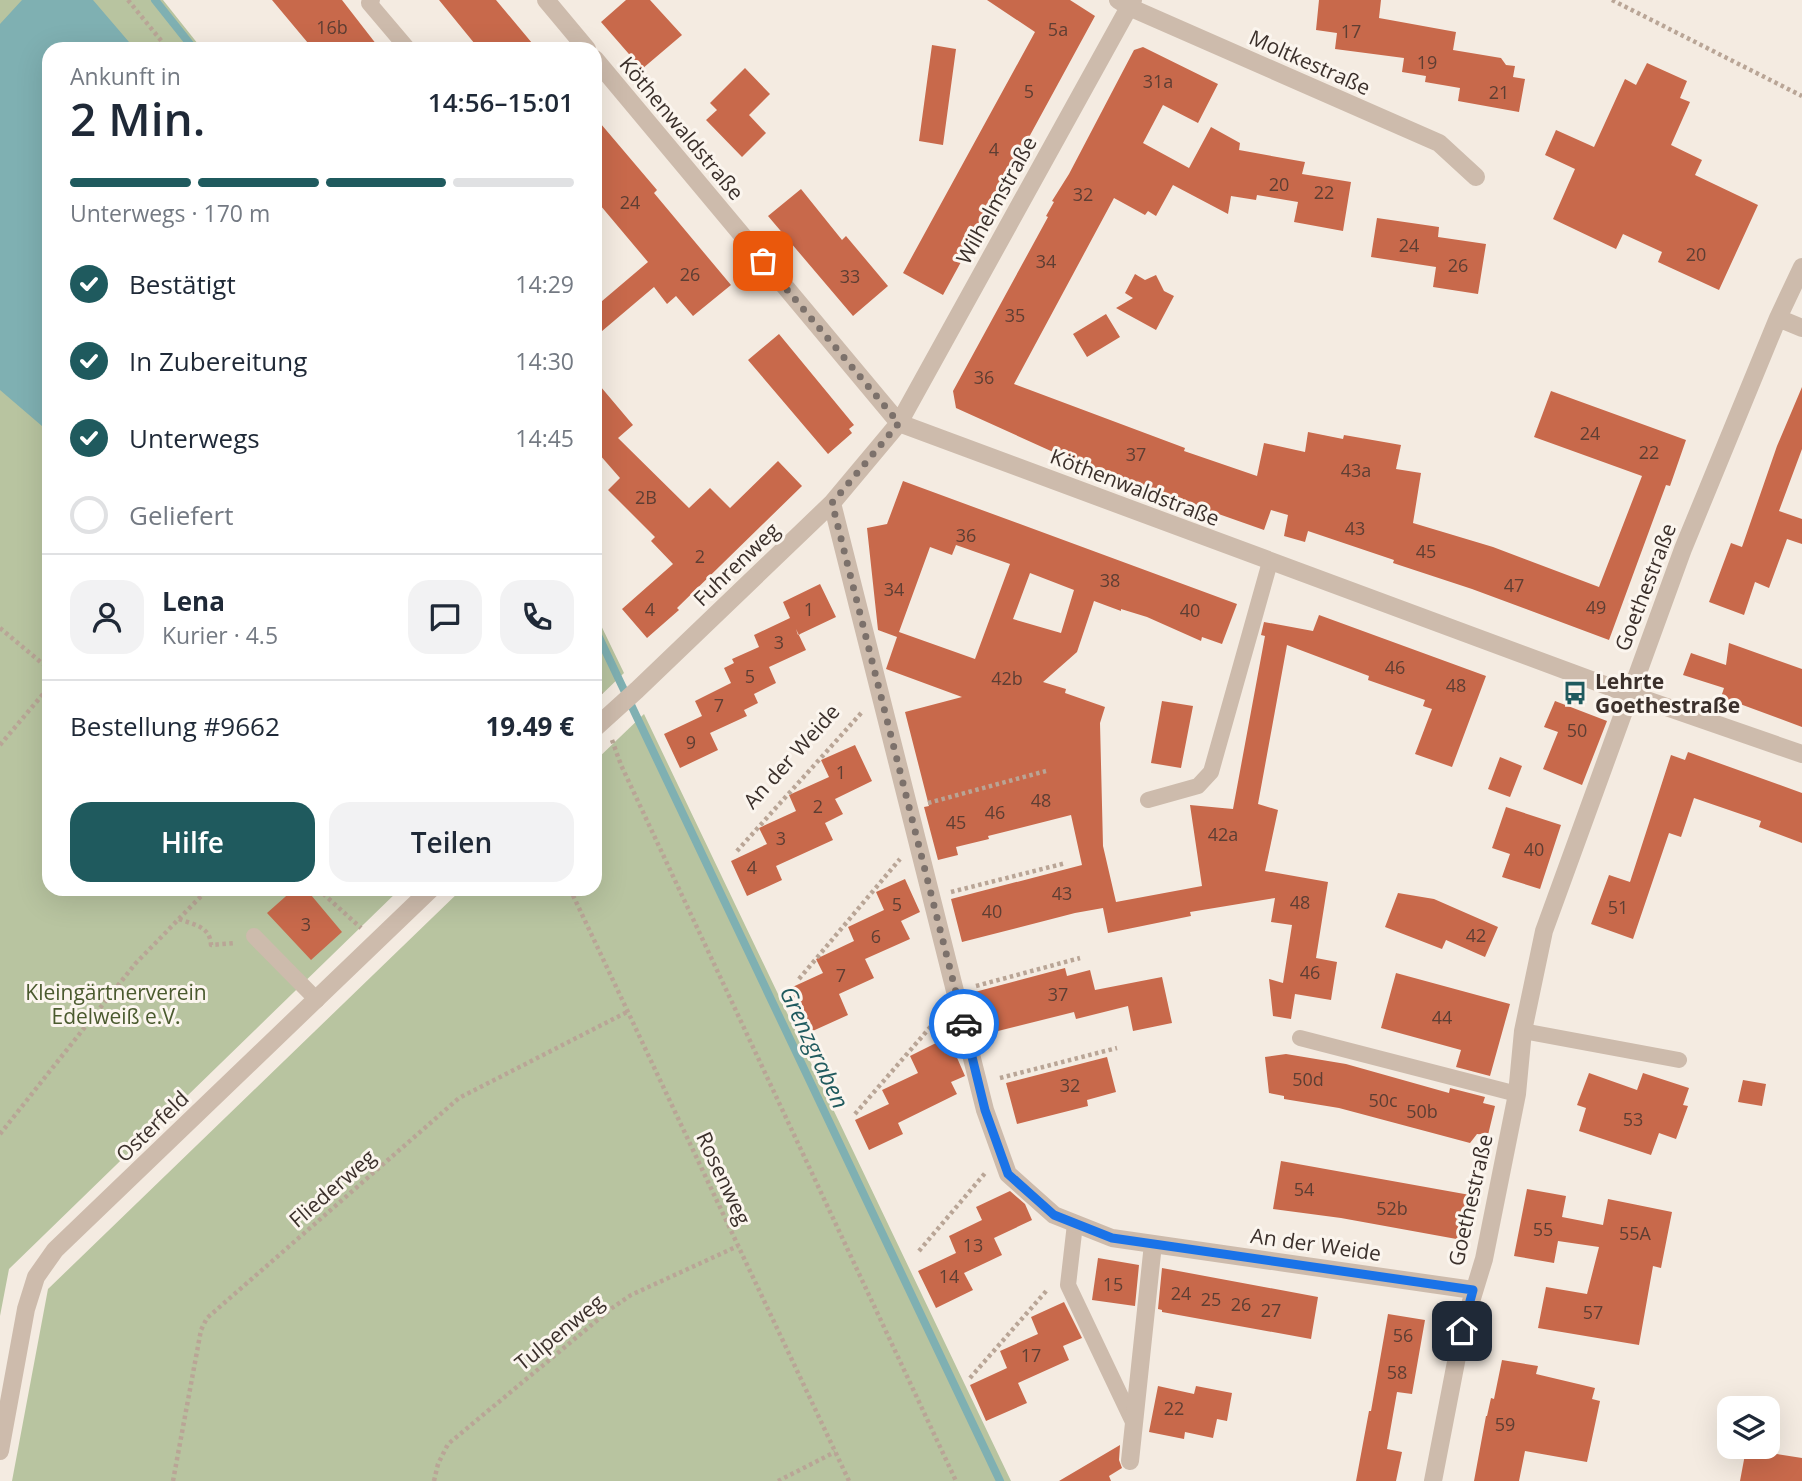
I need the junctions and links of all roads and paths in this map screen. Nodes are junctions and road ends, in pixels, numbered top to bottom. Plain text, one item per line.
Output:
1 (128, 0) edge
2 (372, 0) edge
3 (546, 0) edge
4 (1612, 0) edge
5 (1127, 2) edge
6 (162, 42) edge
7 (402, 42) edge
8 (581, 42) edge
9 (602, 67) edge
10 (1802, 96) edge
11 (1476, 177) dead end
12 (1802, 267) edge
13 (1778, 318) junction
14 (1802, 327) edge
15 (899, 423) junction
16 (832, 503) junction
17 (1270, 562) junction
18 (0, 628) edge
19 (42, 663) edge
20 (880, 692) junction
21 (42, 695) edge
22 (1629, 695) junction
23 (605, 718) edge
24 (0, 745) edge
25 (1802, 754) edge
26 (1046, 771) dead end
27 (1148, 800) dead end
28 (909, 808) junction
29 (917, 839) junction
30 (737, 850) dead end
31 (1066, 863) dead end
32 (201, 896) edge
33 (326, 896) edge
34 (423, 896) edge
35 (573, 896) edge
36 (932, 897) junction
37 (179, 919) junction
38 (254, 936) joint
39 (376, 942) junction
40 (1080, 958) dead end
41 (799, 979) dead end
42 (956, 994) junction
43 (317, 1000) junction
44 (629, 1011) junction
45 (1523, 1031) junction
46 (1300, 1038) dead end
47 (1117, 1048) dead end
48 (1679, 1060) dead end
49 (979, 1084) junction
50 (1517, 1094) junction
51 (855, 1114) dead end
52 (0, 1134) edge
53 (1001, 1154) junction
54 (1076, 1224) junction
55 (1153, 1244) junction
56 (738, 1246) junction
57 (919, 1251) dead end
58 (1071, 1263) junction
59 (1473, 1290) junction
60 (970, 1378) dead end
61 (1134, 1424) junction
62 (0, 1451) edge
63 (835, 1452) junction
64 (1130, 1461) dead end
65 (173, 1481) edge
66 (434, 1481) edge
67 (778, 1481) edge
68 (849, 1481) edge
69 (956, 1481) edge
70 (1433, 1481) edge

1 - 6 path
2 - 7 lane
3 - 8 street
4 - 10 path
5 - 11 street, Moltkestraße
5 - 15 street, Wilhelmstraße
9 - 15 street, Köthenwaldstraße
12 - 13 street, Goethestraße
13 - 14 street
13 - 22 street, Goethestraße
15 - 16 street, Fuhrenweg
15 - 17 street, Köthenwaldstraße
16 - 20 street, An der Weide
16 - 23 street, Fuhrenweg
17 - 22 street, Köthenwaldstraße
17 - 27 lane
18 - 19 path
20 - 28 street, An der Weide
20 - 30 path, An der Weide
21 - 24 path
22 - 25 street, Köthenwaldstraße
22 - 45 street, Goethestraße
23 - 69 path
26 - 28 path
28 - 29 street, An der Weide
29 - 36 street, An der Weide
29 - 41 path
31 - 36 path
32 - 37 path
33 - 39 path
34 - 39 street, Osterfeld
35 - 44 path, Rosenweg
36 - 42 street, An der Weide
37 - 38 path
37 - 52 path
38 - 43 lane
39 - 43 street, Osterfeld
40 - 42 path
42 - 49 street, An der Weide
42 - 51 path
43 - 62 street, Osterfeld
44 - 56 path, Rosenweg
44 - 65 path, Fliederweg
45 - 48 lane
45 - 50 street, Goethestraße
46 - 50 lane
47 - 49 path
49 - 53 street, An der Weide
50 - 59 street, Goethestraße
53 - 54 street, An der Weide
53 - 57 path
54 - 55 street, An der Weide
54 - 58 lane
55 - 59 street, An der Weide
55 - 61 street
56 - 63 path, Rosenweg
56 - 66 path, Tulpenweg
58 - 60 path
58 - 61 lane
59 - 70 street, Goethestraße
61 - 64 street
63 - 67 path
63 - 68 path, Rosenweg

